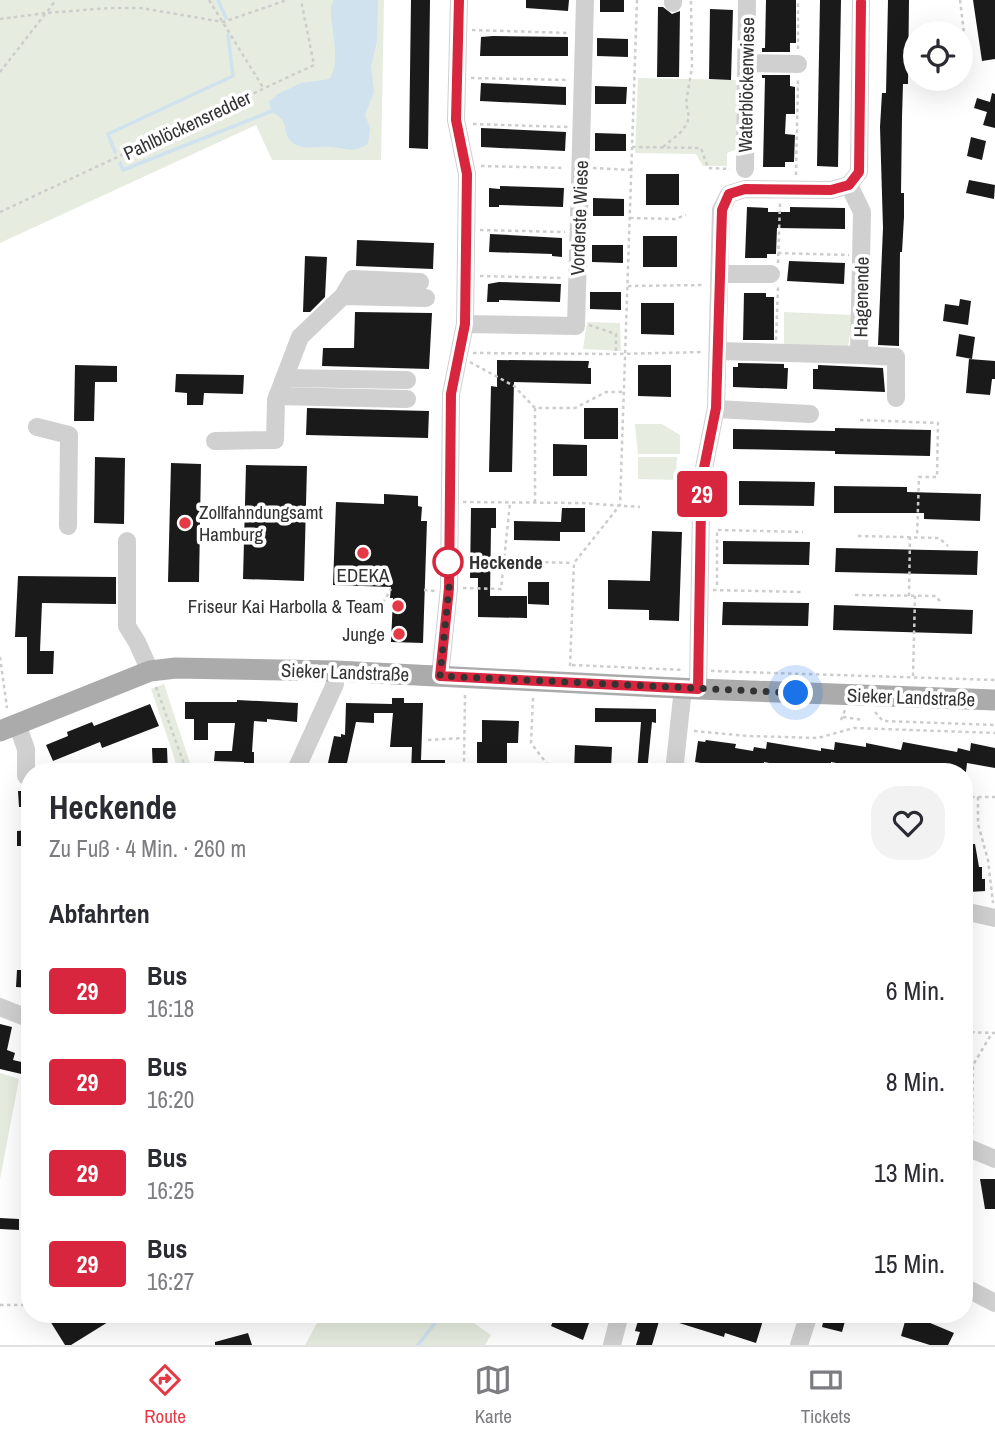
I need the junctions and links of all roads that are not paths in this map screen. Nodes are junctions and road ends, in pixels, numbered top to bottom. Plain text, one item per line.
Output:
1 (459, 0) edge
2 (585, 0) edge
3 (747, 0) edge
4 (861, 0) edge
5 (746, 63) junction
6 (798, 64) road end
7 (745, 169) road end
8 (849, 185) junction
9 (771, 274) dead end
10 (720, 279) junction
11 (423, 290) dead end
12 (465, 324) junction
13 (860, 349) junction
14 (718, 351) junction
15 (284, 378) junction
16 (277, 396) junction
17 (896, 398) dead end
18 (716, 409) junction
19 (810, 414) dead end
20 (37, 427) dead end
21 (215, 440) dead end
22 (68, 526) dead end
23 (127, 541) dead end
24 (336, 671) junction
25 (440, 676) junction
26 (153, 677) junction
27 (693, 683) junction
28 (995, 700) edge
29 (8, 721) edge
30 (26, 763) edge
31 (299, 763) edge
32 (675, 763) edge
33 (973, 913) edge
34 (995, 918) edge
35 (0, 1006) edge
36 (21, 1015) edge
37 (973, 1150) edge
38 (995, 1159) edge
39 (973, 1292) edge
40 (995, 1303) edge
41 (618, 1323) edge
42 (805, 1323) edge
43 (612, 1345) edge
44 (799, 1345) edge

1 - 12 street
2 - 12 street, Vorderste Wiese
3 - 5 street, Waterblöckenwiese
4 - 8 street
5 - 6 street
5 - 7 street, Waterblöckenwiese
8 - 10 street
8 - 13 street, Hagenende
9 - 10 street
10 - 14 street
11 - 15 street
12 - 25 street
13 - 14 street, Hagenende
13 - 17 street
14 - 18 street
15 - 16 street
15 - 16 street
16 - 21 street
18 - 19 street
18 - 27 street
20 - 22 street
23 - 26 street
24 - 25 main road, Sieker Landstraße
24 - 26 main road, Sieker Landstraße
24 - 31 street
25 - 27 main road, Sieker Landstraße
26 - 29 main road, Sieker Landstraße
27 - 28 main road, Sieker Landstraße
27 - 32 street
29 - 30 street
33 - 34 street
35 - 36 street
37 - 38 street
39 - 40 street
41 - 43 street
42 - 44 street

